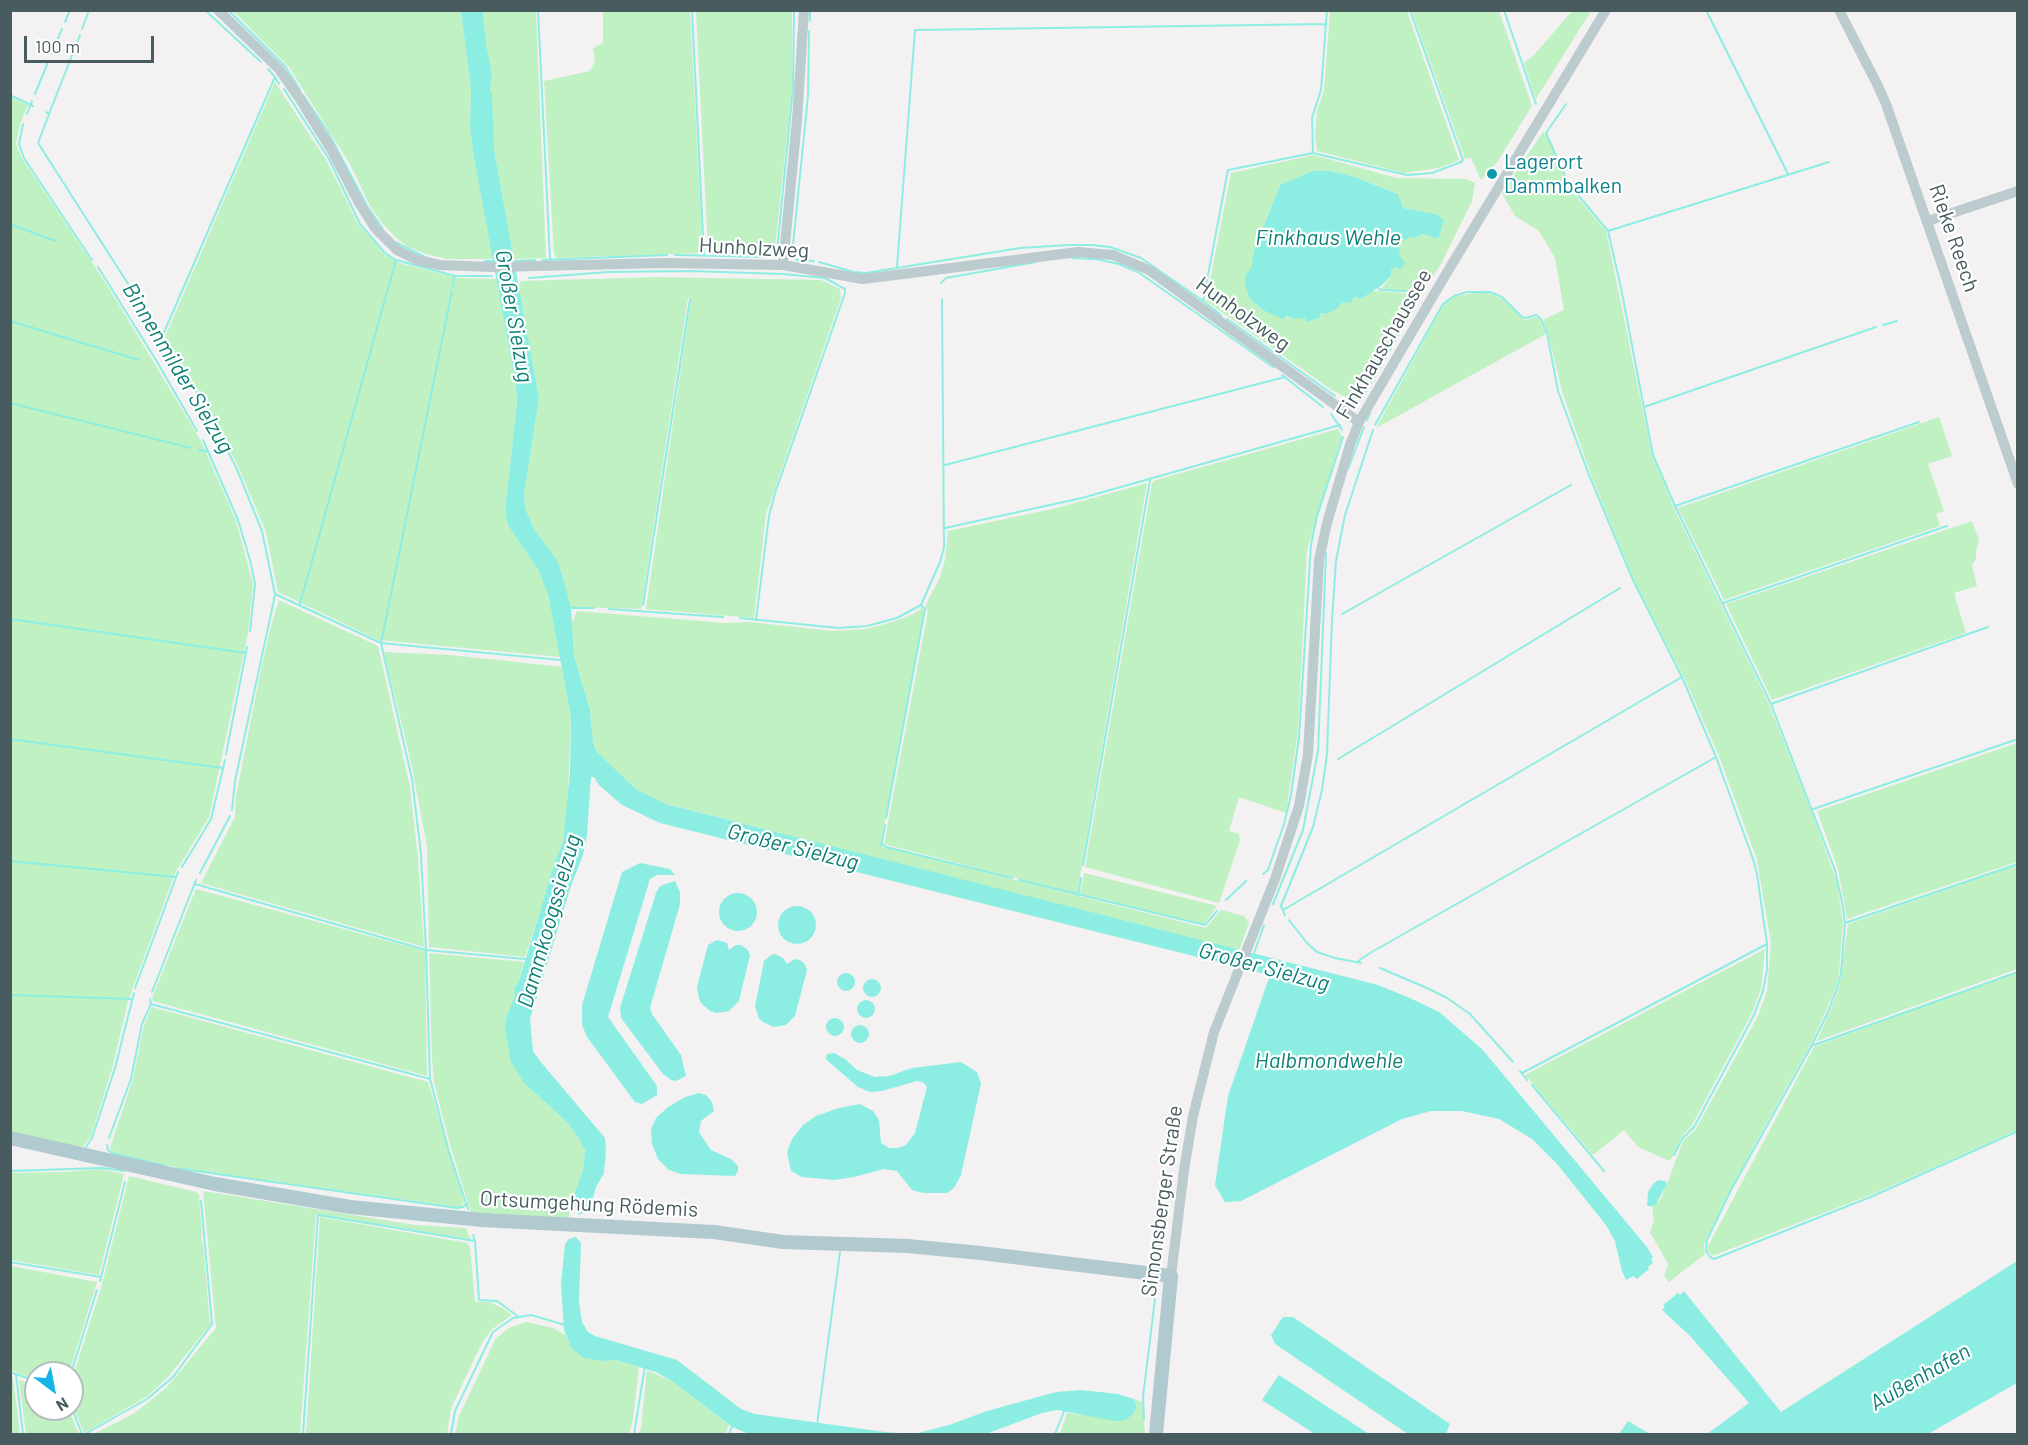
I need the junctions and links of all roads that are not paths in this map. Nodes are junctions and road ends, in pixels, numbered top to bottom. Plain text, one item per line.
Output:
1 (218, 10) edge
2 (804, 10) edge
3 (1606, 10) edge
4 (1839, 10) edge
5 (2018, 191) edge
6 (1928, 222) junction
7 (783, 265) junction
8 (1359, 422) junction
9 (2018, 484) edge
10 (1235, 978) joint
11 (10, 1138) edge
12 (1171, 1276) junction
13 (1156, 1434) edge

1 - 7 street, Hunholzweg
2 - 7 street
3 - 8 street, Finkhauschaussee
4 - 6 street, Rieke Reech
5 - 6 street
6 - 9 street, Rieke Reech
7 - 8 street, Hunholzweg
8 - 10 street, Finkhauschaussee
10 - 12 street, Simonsberger Straße
11 - 12 main road, Ortsumgehung Rödemis
12 - 13 main road, Simonsberger Straße

